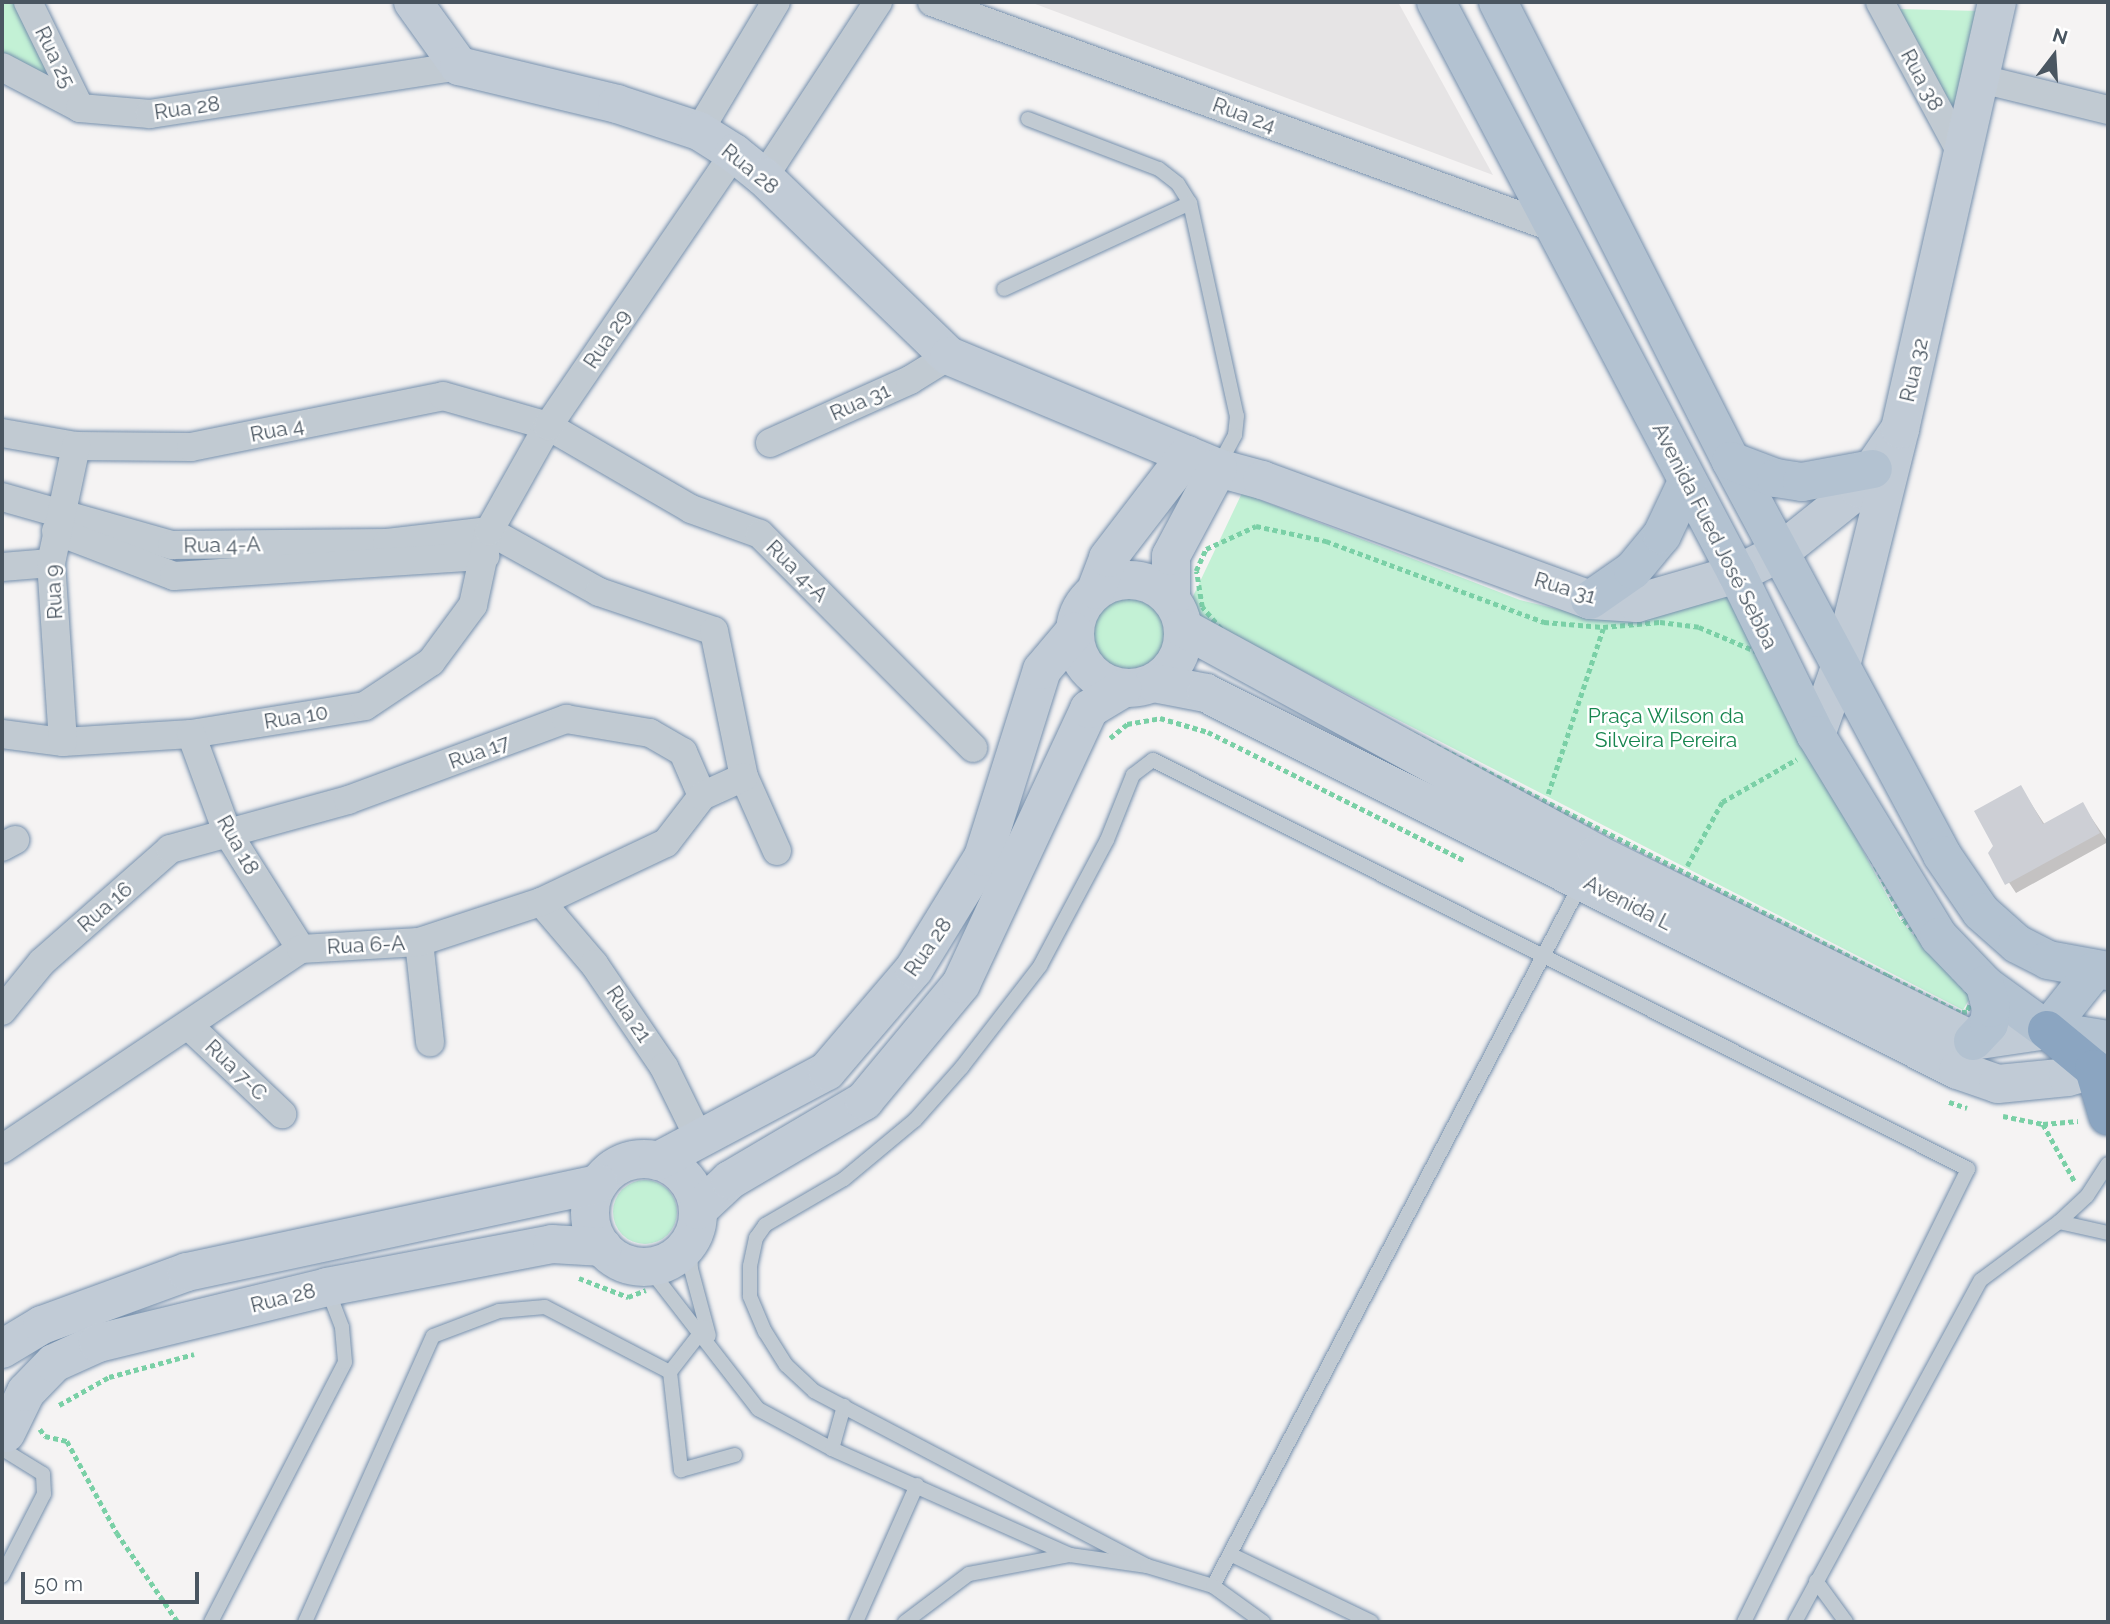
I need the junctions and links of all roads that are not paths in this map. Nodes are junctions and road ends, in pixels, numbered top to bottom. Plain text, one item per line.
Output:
1 (28, 2) edge
2 (413, 2) edge
3 (776, 2) edge
4 (878, 2) edge
5 (1436, 2) edge
6 (1498, 2) edge
7 (1880, 2) edge
8 (1997, 2) edge
9 (937, 3) edge
10 (459, 66) junction
11 (2, 67) edge
12 (1977, 78) junction
13 (80, 108) junction
14 (2108, 110) edge
15 (1028, 119) dead end
16 (699, 131) junction
17 (734, 153) junction
18 (1964, 158) junction
19 (764, 177) junction
20 (1190, 202) junction
21 (1557, 229) junction
22 (1004, 289) dead end
23 (949, 356) junction
24 (548, 426) junction
25 (1900, 429) junction
26 (2, 433) edge
27 (770, 443) dead end
28 (76, 446) junction
29 (1731, 461) junction
30 (1203, 462) junction
31 (1873, 469) junction
32 (1687, 482) junction
33 (2, 497) edge
34 (59, 522) junction
35 (487, 544) junction
36 (1779, 553) junction
37 (51, 563) junction
38 (2, 567) edge
39 (1737, 574) junction
40 (1096, 590) junction
41 (1600, 609) junction
42 (1177, 613) junction
43 (1074, 632) junction
44 (1842, 662) junction
45 (1138, 686) junction
46 (2, 734) edge
47 (191, 734) junction
48 (63, 742) junction
49 (1817, 743) junction
50 (973, 748) dead end
51 (744, 778) junction
52 (702, 796) junction
53 (227, 832) junction
54 (777, 851) dead end
55 (1590, 867) junction
56 (541, 902) junction
57 (419, 942) junction
58 (302, 949) junction
59 (1544, 953) junction
60 (2104, 964) edge
61 (1985, 985) junction
62 (2, 1011) edge
63 (2108, 1018) edge
64 (190, 1027) junction
65 (2048, 1030) junction
66 (1973, 1041) junction
67 (430, 1042) dead end
68 (2103, 1059) edge
69 (282, 1114) dead end
70 (2108, 1115) edge
71 (699, 1138) junction
72 (2, 1149) edge
73 (658, 1161) junction
74 (2108, 1164) edge
75 (599, 1184) junction
76 (2059, 1222) junction
77 (694, 1226) junction
78 (2108, 1233) edge
79 (603, 1247) junction
80 (654, 1275) junction
81 (327, 1287) junction
82 (703, 1329) junction
83 (2, 1349) edge
84 (670, 1372) junction
85 (844, 1406) junction
86 (6, 1441) edge
87 (832, 1449) junction
88 (735, 1455) dead end
89 (917, 1485) junction
90 (1230, 1554) junction
91 (1070, 1555) junction
92 (1147, 1566) junction
93 (2, 1576) edge
94 (1816, 1581) junction
95 (1213, 1586) junction
96 (211, 1622) edge
97 (305, 1622) edge
98 (856, 1622) edge
99 (905, 1622) edge
100 (1264, 1622) edge
101 (1371, 1622) edge
102 (1744, 1622) edge
103 (1795, 1622) edge
104 (1846, 1622) edge

1 - 13 street, Rua 25
2 - 10 main road
3 - 16 street
4 - 19 street
5 - 21 main road, Avenida Fued José Sebba
6 - 29 main road
7 - 18 street, Rua 38
8 - 12 main road, Rua 32
9 - 21 street, Rua 24
10 - 13 street, Rua 28
10 - 16 main road, Rua 28
11 - 13 street, Rua 25
12 - 14 street
12 - 18 main road, Rua 32
15 - 20 lane
16 - 17 main road, Rua 28
17 - 19 main road, Rua 28
17 - 24 street, Rua 29
18 - 25 main road, Rua 32
19 - 23 main road, Rua 28
20 - 22 lane
20 - 30 lane
21 - 32 main road, Avenida Fued José Sebba
23 - 27 street, Rua 31
23 - 30 main road, Rua 28
24 - 28 street, Rua 4
24 - 35 street, Rua 29
24 - 50 street, Rua 4-A
25 - 31 main road, Rua 31
25 - 44 main road, Rua 32
26 - 28 street, Rua 4
28 - 34 street, Rua 9
29 - 31 main road
29 - 36 main road
30 - 40 main road
30 - 41 main road, Rua 31
30 - 42 main road
31 - 36 main road, Rua 31
32 - 39 main road, Avenida Fued José Sebba
32 - 41 main road
33 - 34 street, Rua 4-A
34 - 35 street, Rua 4-A
34 - 37 street, Rua 9
35 - 47 street, Rua 10
35 - 51 street
36 - 39 main road, Rua 31
36 - 44 main road
37 - 38 street
37 - 48 street, Rua 9
39 - 41 main road, Rua 31
39 - 49 main road, Avenida Fued José Sebba
40 - 42 main road
40 - 43 main road
42 - 45 main road
42 - 55 main road, Avenida L
43 - 45 main road
43 - 71 main road, Rua 28
44 - 49 main road, Rua 32
44 - 60 main road
45 - 55 main road, Avenida L
45 - 77 main road, Rua 28
46 - 48 street, Rua 10
47 - 48 street, Rua 10
47 - 53 street, Rua 18
49 - 61 main road, Avenida Fued José Sebba
51 - 52 street, Rua 6-A
51 - 54 street
52 - 53 street, Rua 17
52 - 56 street, Rua 6-A
53 - 58 street, Rua 18
53 - 62 street, Rua 16
55 - 59 lane
55 - 66 main road, Avenida L
55 - 68 main road, Avenida L
56 - 57 street, Rua 6-A
56 - 71 street, Rua 21
57 - 58 street, Rua 6-A
57 - 67 street
58 - 64 street, Rua 6-A
59 - 85 lane
59 - 90 lane
59 - 102 lane
60 - 65 main road
61 - 65 main road, Avenida Fued José Sebba
61 - 66 main road
63 - 65 main road
64 - 69 street, Rua 7-C
64 - 72 street, Rua 6-A
65 - 66 main road
65 - 68 highway
68 - 70 highway
71 - 73 main road, Rua 28
73 - 75 main road
73 - 77 main road
74 - 76 lane
75 - 79 main road
75 - 83 main road
76 - 78 lane
76 - 94 lane
77 - 80 main road
77 - 82 lane
79 - 80 main road
79 - 81 main road, Rua 28
80 - 82 lane
81 - 86 main road, Rua 28
81 - 96 lane
82 - 84 lane
82 - 87 lane
84 - 88 lane
84 - 97 lane
85 - 87 lane
85 - 92 lane
86 - 93 lane
87 - 89 lane
89 - 91 lane
89 - 98 lane
90 - 95 lane
90 - 101 lane
91 - 92 lane
91 - 99 lane
92 - 95 lane
94 - 103 lane
94 - 104 lane
95 - 100 lane

